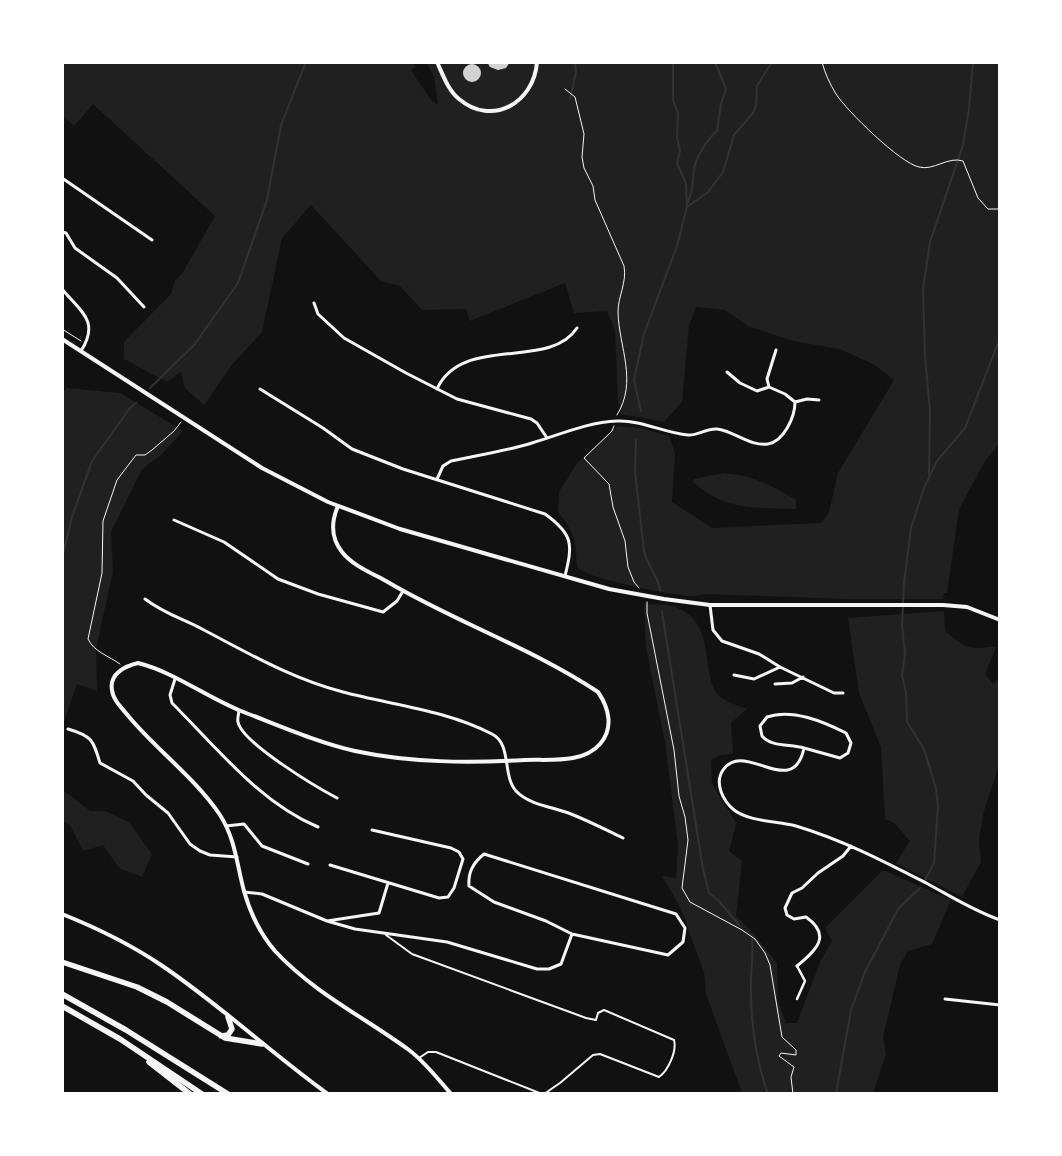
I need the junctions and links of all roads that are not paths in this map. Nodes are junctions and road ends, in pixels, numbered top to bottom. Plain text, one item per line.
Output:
1 (437, 62) edge
2 (537, 62) edge
3 (62, 178) edge
4 (62, 232) edge
5 (152, 240) dead end
6 (62, 288) edge
7 (314, 303) dead end
8 (144, 307) dead end
9 (577, 328) dead end
10 (62, 339) edge
11 (776, 350) dead end
12 (82, 351) junction
13 (727, 372) dead end
14 (769, 387) junction
15 (260, 389) dead end
16 (437, 389) junction
17 (819, 400) dead end
18 (795, 402) junction
19 (547, 438) junction
20 (437, 480) junction
21 (338, 506) junction
22 (174, 520) dead end
23 (565, 576) junction
24 (402, 591) junction
25 (145, 599) dead end
26 (710, 605) junction
27 (1000, 620) edge
28 (780, 667) junction
29 (734, 675) dead end
30 (803, 677) junction
31 (175, 679) junction
32 (775, 684) dead end
33 (843, 693) dead end
34 (239, 710) junction
35 (68, 729) dead end
36 (804, 748) junction
37 (506, 762) junction
38 (337, 798) dead end
39 (226, 826) junction
40 (318, 827) dead end
41 (372, 830) dead end
42 (623, 838) dead end
43 (851, 846) junction
44 (237, 857) junction
45 (308, 864) dead end
46 (330, 865) dead end
47 (388, 883) junction
48 (244, 892) junction
49 (62, 914) edge
50 (1000, 920) edge
51 (327, 921) junction
52 (572, 934) junction
53 (386, 935) junction
54 (62, 962) edge
55 (797, 966) joint
56 (62, 994) edge
57 (945, 999) dead end
58 (797, 1000) dead end
59 (1000, 1005) edge
60 (62, 1006) edge
61 (228, 1017) junction
62 (218, 1035) junction
63 (120, 1039) junction
64 (262, 1044) junction
65 (419, 1058) junction
66 (190, 1094) edge
67 (202, 1094) edge
68 (228, 1094) edge
69 (328, 1094) edge
70 (451, 1094) edge
71 (543, 1094) edge

1 - 2 street
3 - 5 street
4 - 8 street
6 - 12 street
7 - 16 street
9 - 16 street
10 - 12 street
11 - 14 street
12 - 21 street
13 - 14 street
14 - 18 street
15 - 20 street
16 - 19 street
17 - 18 street
18 - 19 street
19 - 20 street
20 - 23 street
21 - 23 street
21 - 24 street
22 - 24 street
23 - 26 street
24 - 37 street
25 - 37 street
26 - 27 street
26 - 28 street
28 - 29 street
28 - 30 street
30 - 32 street
30 - 33 street
31 - 34 street
31 - 39 street
31 - 40 street
34 - 37 street
34 - 38 street
35 - 44 street
36 - 36 street
36 - 43 street
37 - 42 street
39 - 44 street
39 - 45 street
41 - 47 street
43 - 50 street
43 - 55 street
44 - 48 street
46 - 47 street
47 - 51 street
48 - 51 street
48 - 65 street
49 - 61 street
51 - 53 street
52 - 52 street
52 - 53 street
53 - 71 lane
54 - 62 highway
55 - 58 street
56 - 68 highway
57 - 59 street
60 - 63 highway
61 - 62 highway
61 - 64 street
62 - 64 highway
63 - 66 highway
63 - 67 highway
64 - 69 street
65 - 70 street
65 - 71 lane

